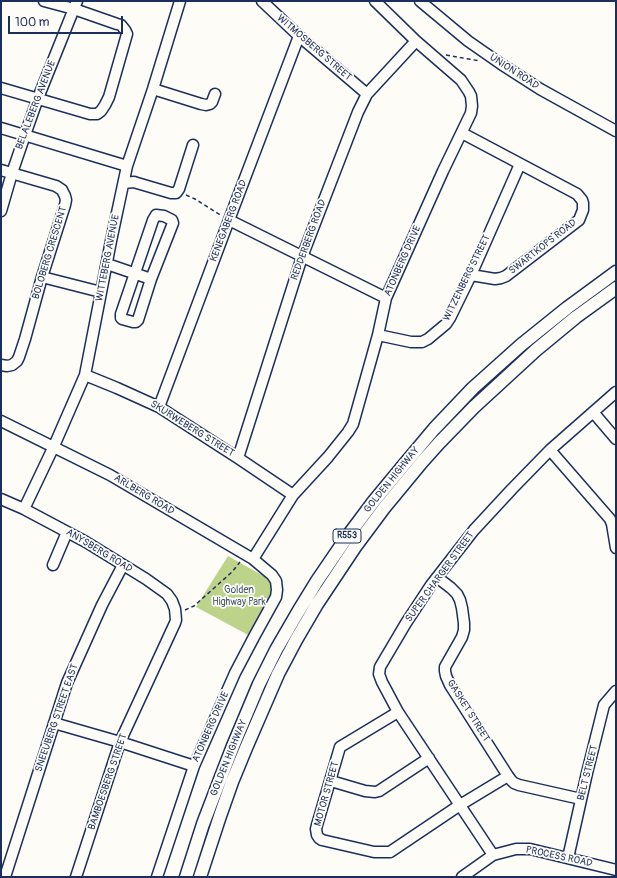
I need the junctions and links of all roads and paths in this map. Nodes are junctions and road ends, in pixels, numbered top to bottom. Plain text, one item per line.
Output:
1 (44, 1) edge
2 (180, 1) edge
3 (262, 1) edge
4 (375, 1) edge
5 (420, 1) edge
6 (76, 5) edge
7 (299, 36) junction
8 (416, 41) junction
9 (430, 52) junction
10 (480, 61) dead end
11 (1, 88) edge
12 (153, 89) junction
13 (215, 94) dead end
14 (366, 94) junction
15 (38, 98) junction
16 (1, 128) edge
17 (616, 131) edge
18 (462, 134) junction
19 (25, 135) junction
20 (193, 145) dead end
21 (520, 164) junction
22 (127, 166) junction
23 (1, 170) edge
24 (12, 173) junction
25 (124, 183) junction
26 (177, 192) junction
27 (1, 211) edge
28 (229, 220) junction
29 (302, 257) junction
30 (107, 264) junction
31 (616, 272) edge
32 (135, 273) junction
33 (470, 276) junction
34 (42, 277) junction
35 (151, 278) junction
36 (616, 288) edge
37 (101, 292) junction
38 (386, 298) junction
39 (378, 335) junction
40 (1, 365) edge
41 (85, 375) junction
42 (616, 392) edge
43 (159, 407) junction
44 (593, 412) junction
45 (1, 421) edge
46 (616, 439) edge
47 (54, 446) junction
48 (550, 450) junction
49 (238, 458) junction
50 (293, 495) junction
51 (1, 499) edge
52 (24, 509) junction
53 (67, 532) junction
54 (616, 548) edge
55 (249, 557) junction
56 (53, 565) dead end
57 (123, 565) junction
58 (438, 578) junction
59 (276, 583) joint
60 (175, 619) junction
61 (616, 691) edge
62 (398, 712) junction
63 (54, 723) junction
64 (120, 742) junction
65 (429, 758) junction
66 (194, 766) junction
67 (508, 776) junction
68 (331, 781) junction
69 (581, 799) junction
70 (460, 805) junction
71 (493, 855) junction
72 (568, 858) junction
73 (616, 870) edge
74 (5, 877) edge
75 (76, 877) edge
76 (157, 877) edge
77 (186, 877) edge
78 (200, 877) edge
79 (462, 877) edge

1 - 6 street
2 - 12 street, WITTEBERG AVENUE
3 - 7 street, WITMOSBERG STREET
4 - 8 street, ATONBERG DRIVE
5 - 17 street, UNION ROAD
6 - 15 street, BELALEBERG AVENUE
6 - 15 street
7 - 14 street, WITMOSBERG STREET
7 - 28 street, KENEGABERG ROAD
8 - 9 street, ATONBERG DRIVE
8 - 14 street, REDDERBERG ROAD
9 - 10 path
9 - 18 street, ATONBERG DRIVE
11 - 15 street
12 - 13 street
12 - 22 street, WITTEBERG AVENUE
14 - 29 street, REDDERBERG ROAD
15 - 19 street, BELALEBERG AVENUE
16 - 19 street
18 - 21 street, SWARTKOPS ROAD
18 - 38 street, ATONBERG DRIVE
19 - 22 street
19 - 24 street, BELALEBERG AVENUE
20 - 26 street
21 - 33 street, WITZENBERG STREET
21 - 33 street, SWARTKOPS ROAD
22 - 25 street, WITTEBERG AVENUE
23 - 24 street, BOLOBERG CRESCENT
24 - 27 street, BELALEBERG AVENUE
24 - 34 street, BOLOBERG CRESCENT
25 - 26 street
25 - 30 street, WITTEBERG AVENUE
26 - 28 path
28 - 29 street
28 - 43 street, KENEGABERG ROAD
29 - 38 street
29 - 49 street, REDDERBERG ROAD
30 - 32 street
30 - 37 street, WITTEBERG AVENUE
31 - 77 main road, GOLDEN HIGHWAY / R553
32 - 35 street
32 - 35 street
32 - 35 street
33 - 39 street, WITZENBERG STREET
34 - 37 street
34 - 40 street, BOLOBERG CRESCENT
36 - 78 main road, GOLDEN HIGHWAY / R553
37 - 41 street, WITTEBERG AVENUE
38 - 39 street, ATONBERG DRIVE
39 - 50 street, ATONBERG DRIVE
41 - 43 street, SKURWEBERG STREET
41 - 47 street, WITTEBERG AVENUE
42 - 44 street, SUPER CHARGER STREET
43 - 49 street, SKURWEBERG STREET
44 - 46 street
44 - 48 street, SUPER CHARGER STREET
45 - 47 street, ARLBERG ROAD
47 - 52 street, WITTEBERG AVENUE
47 - 55 street, ARLBERG ROAD
48 - 54 street
48 - 58 street, SUPER CHARGER STREET
49 - 50 street, SKURWEBERG STREET
50 - 55 street, ATONBERG DRIVE
51 - 52 street, ANYSBERG ROAD
52 - 53 street, ANYSBERG ROAD
53 - 56 street
53 - 57 street, ANYSBERG ROAD
55 - 59 street, ARLBERG ROAD
55 - 60 path
57 - 60 street, ANYSBERG ROAD
57 - 63 street, SNEEUBERG STREET EAST
58 - 62 street, SUPER CHARGER STREET
58 - 67 street, GASKET STREET
59 - 66 street, ATONBERG DRIVE
60 - 64 street, BAMBOESBERG STREET
61 - 69 street, BELT STREET
62 - 65 street, SUPER CHARGER STREET
62 - 68 street, MOTOR STREET
63 - 64 street
63 - 74 street, SNEEUBERG STREET EAST
64 - 66 street
64 - 75 street, BAMBOESBERG STREET
65 - 68 street
65 - 70 street, SUPER CHARGER STREET
66 - 76 street, ATONBERG DRIVE
67 - 69 street, GASKET STREET
67 - 70 street, MOTOR STREET
68 - 70 street, MOTOR STREET
69 - 72 street, BELT STREET
70 - 71 street, SUPER CHARGER STREET
71 - 72 street, PROCESS ROAD
71 - 79 street, PROCESS ROAD
72 - 73 street, PROCESS ROAD

